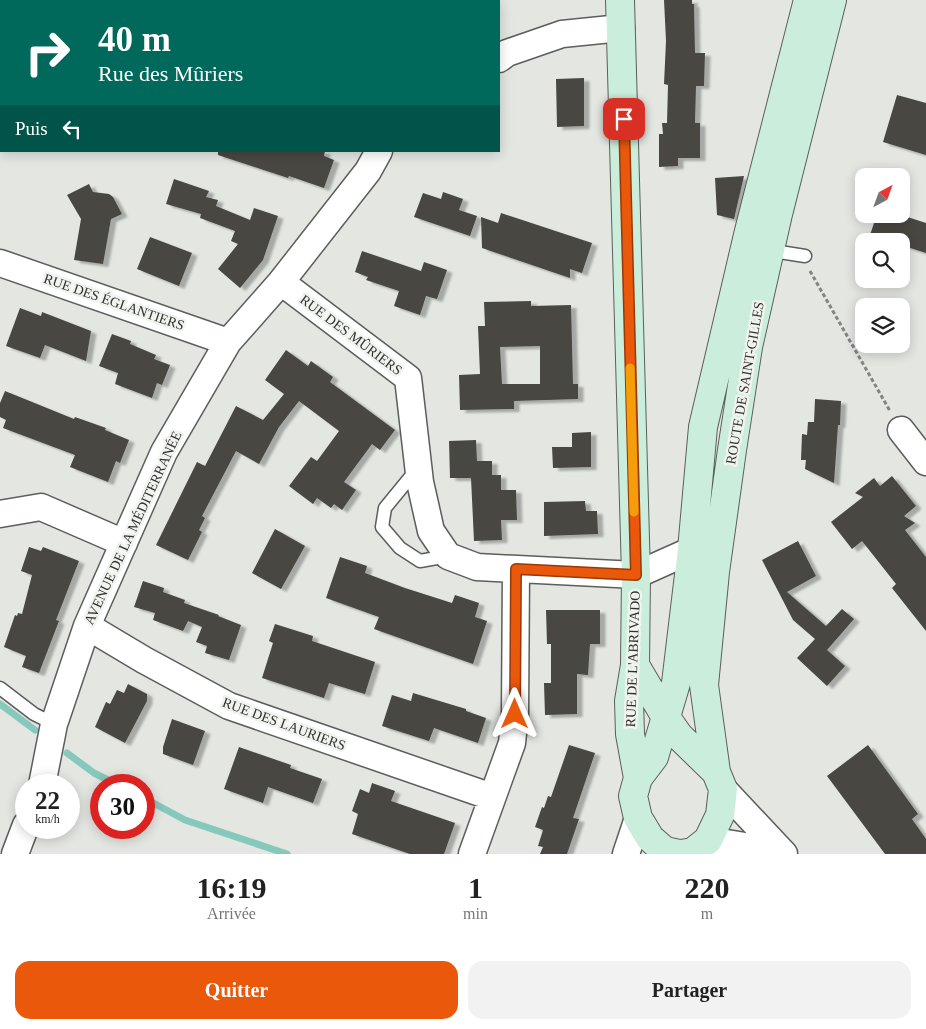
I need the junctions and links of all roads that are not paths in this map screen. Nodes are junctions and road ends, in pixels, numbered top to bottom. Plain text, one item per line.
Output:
1 (620, 0) edge
2 (808, 0) edge
3 (832, 0) edge
4 (621, 28) junction
5 (500, 58) edge
6 (378, 152) edge
7 (757, 249) junction
8 (805, 256) road end
9 (0, 263) edge
10 (281, 282) junction
11 (228, 342) junction
12 (901, 430) road end
13 (926, 462) edge
14 (418, 467) junction
15 (0, 514) edge
16 (124, 543) junction
17 (692, 550) junction
18 (448, 556) junction
19 (516, 569) junction
20 (636, 575) junction
21 (87, 626) junction
22 (635, 665) junction
23 (0, 688) edge
24 (666, 716) junction
25 (54, 724) junction
26 (654, 757) junction
27 (44, 774) edge
28 (715, 774) junction
29 (638, 778) junction
30 (492, 796) junction
31 (646, 837) edge
32 (20, 839) edge
33 (693, 851) edge
34 (14, 854) edge
35 (472, 854) edge
36 (626, 854) edge
37 (774, 854) edge
38 (784, 854) edge

1 - 4 main road, RUE DE L'ABRIVADO
2 - 7 main road, ROUTE DE SAINT-GILLES
3 - 7 main road, ROUTE DE SAINT-GILLES
4 - 5 street
4 - 20 main road, RUE DE L'ABRIVADO
6 - 10 street, AVENUE DE LA MÉDITERRANÉE
7 - 8 lane
7 - 17 main road, ROUTE DE SAINT-GILLES
7 - 28 main road, ROUTE DE SAINT-GILLES
9 - 11 street, RUE DES ÉGLANTIERS
10 - 11 street, AVENUE DE LA MÉDITERRANÉE
10 - 14 street, RUE DES MÛRIERS
11 - 16 street, AVENUE DE LA MÉDITERRANÉE
12 - 13 street
14 - 18 street, RUE DES MÛRIERS
14 - 18 lane
15 - 16 street
16 - 21 street, AVENUE DE LA MÉDITERRANÉE
17 - 20 street
17 - 24 main road, ROUTE DE SAINT-GILLES
18 - 19 street
19 - 20 street
19 - 30 street
20 - 22 main road, RUE DE L'ABRIVADO
21 - 25 street, AVENUE DE LA MÉDITERRANÉE
21 - 30 street, RUE DES LAURIERS
22 - 24 main road
22 - 29 main road, RUE DE L'ABRIVADO
23 - 25 lane
24 - 26 main road, ROUTE DE SAINT-GILLES
24 - 28 main road
25 - 27 street, AVENUE DE LA MÉDITERRANÉE
26 - 28 main road
26 - 29 main road
28 - 33 main road
28 - 38 street
29 - 31 main road
30 - 35 street
31 - 33 main road
31 - 36 street
32 - 34 street
33 - 37 street

